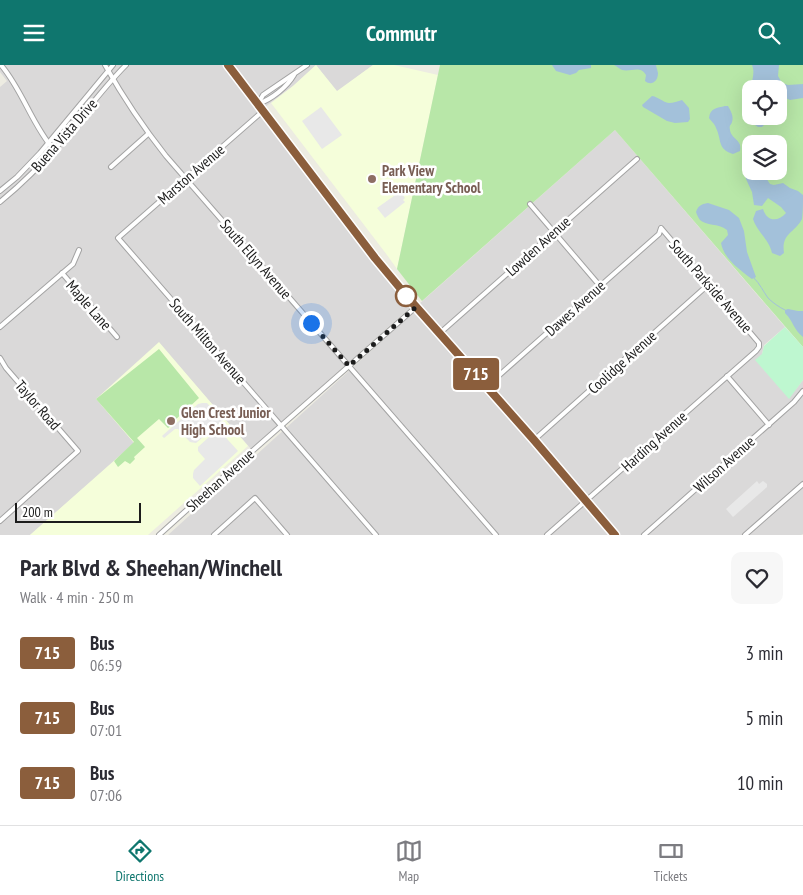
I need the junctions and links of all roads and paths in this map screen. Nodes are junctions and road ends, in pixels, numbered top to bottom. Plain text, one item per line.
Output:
1 (1, 65) edge
2 (105, 65) edge
3 (113, 65) edge
4 (126, 65) edge
5 (228, 65) edge
6 (308, 65) edge
7 (108, 71) junction
8 (112, 79) junction
9 (258, 104) junction
10 (263, 111) junction
11 (148, 135) junction
12 (48, 144) junction
13 (54, 150) junction
14 (637, 159) dead end
15 (111, 167) dead end
16 (186, 178) junction
17 (0, 191) edge
18 (0, 202) edge
19 (530, 204) dead end
20 (661, 228) joint
21 (554, 232) junction
22 (118, 238) joint
23 (79, 251) dead end
24 (62, 273) junction
25 (709, 284) junction
26 (600, 286) junction
27 (416, 307) junction
28 (0, 327) edge
29 (440, 333) junction
30 (117, 337) dead end
31 (759, 345) joint
32 (0, 358) edge
33 (349, 366) junction
34 (727, 376) junction
35 (487, 386) junction
36 (803, 391) edge
37 (769, 425) junction
38 (281, 426) junction
39 (534, 440) junction
40 (803, 484) edge
41 (586, 502) junction
42 (0, 521) edge
43 (159, 535) edge
44 (214, 535) edge
45 (286, 535) edge
46 (376, 535) edge
47 (496, 535) edge
48 (547, 535) edge
49 (615, 535) edge
50 (644, 535) edge
51 (745, 535) edge

1 - 12 street
2 - 7 street, South Ellyn Avenue
3 - 7 street, Buena Vista Drive
4 - 8 street, Buena Vista Drive
5 - 9 street
6 - 9 street
7 - 8 street, South Ellyn Avenue
7 - 12 street, Buena Vista Drive
8 - 11 street, South Ellyn Avenue
8 - 13 street, Buena Vista Drive
9 - 10 street
10 - 16 street, Marston Avenue
10 - 27 street
11 - 15 street
11 - 16 street, South Ellyn Avenue
12 - 13 street
12 - 17 street, Buena Vista Drive
13 - 18 street, Buena Vista Drive
14 - 21 street, Lowden Avenue
16 - 22 street, Marston Avenue
16 - 33 street, South Ellyn Avenue
19 - 21 street
20 - 25 street, South Parkside Avenue
20 - 26 street, Dawes Avenue
21 - 26 street
21 - 29 street, Lowden Avenue
22 - 38 street, South Milton Avenue
23 - 24 street
24 - 28 street
24 - 30 street, Maple Lane
25 - 31 street, South Parkside Avenue
25 - 39 street, Coolidge Avenue
26 - 35 street, Dawes Avenue
27 - 29 street
27 - 33 street, Sheehan Avenue
29 - 35 street
31 - 34 street, Harding Avenue
32 - 42 street, Taylor Road
33 - 38 street, Sheehan Avenue
33 - 47 street, South Ellyn Avenue
34 - 37 street
34 - 41 street, Harding Avenue
35 - 39 street
36 - 37 street, Wilson Avenue
37 - 50 street, Wilson Avenue
38 - 43 street, Sheehan Avenue
38 - 46 street, South Milton Avenue
39 - 41 street
40 - 51 street
41 - 48 street, Harding Avenue
41 - 49 street
44 - 45 street

